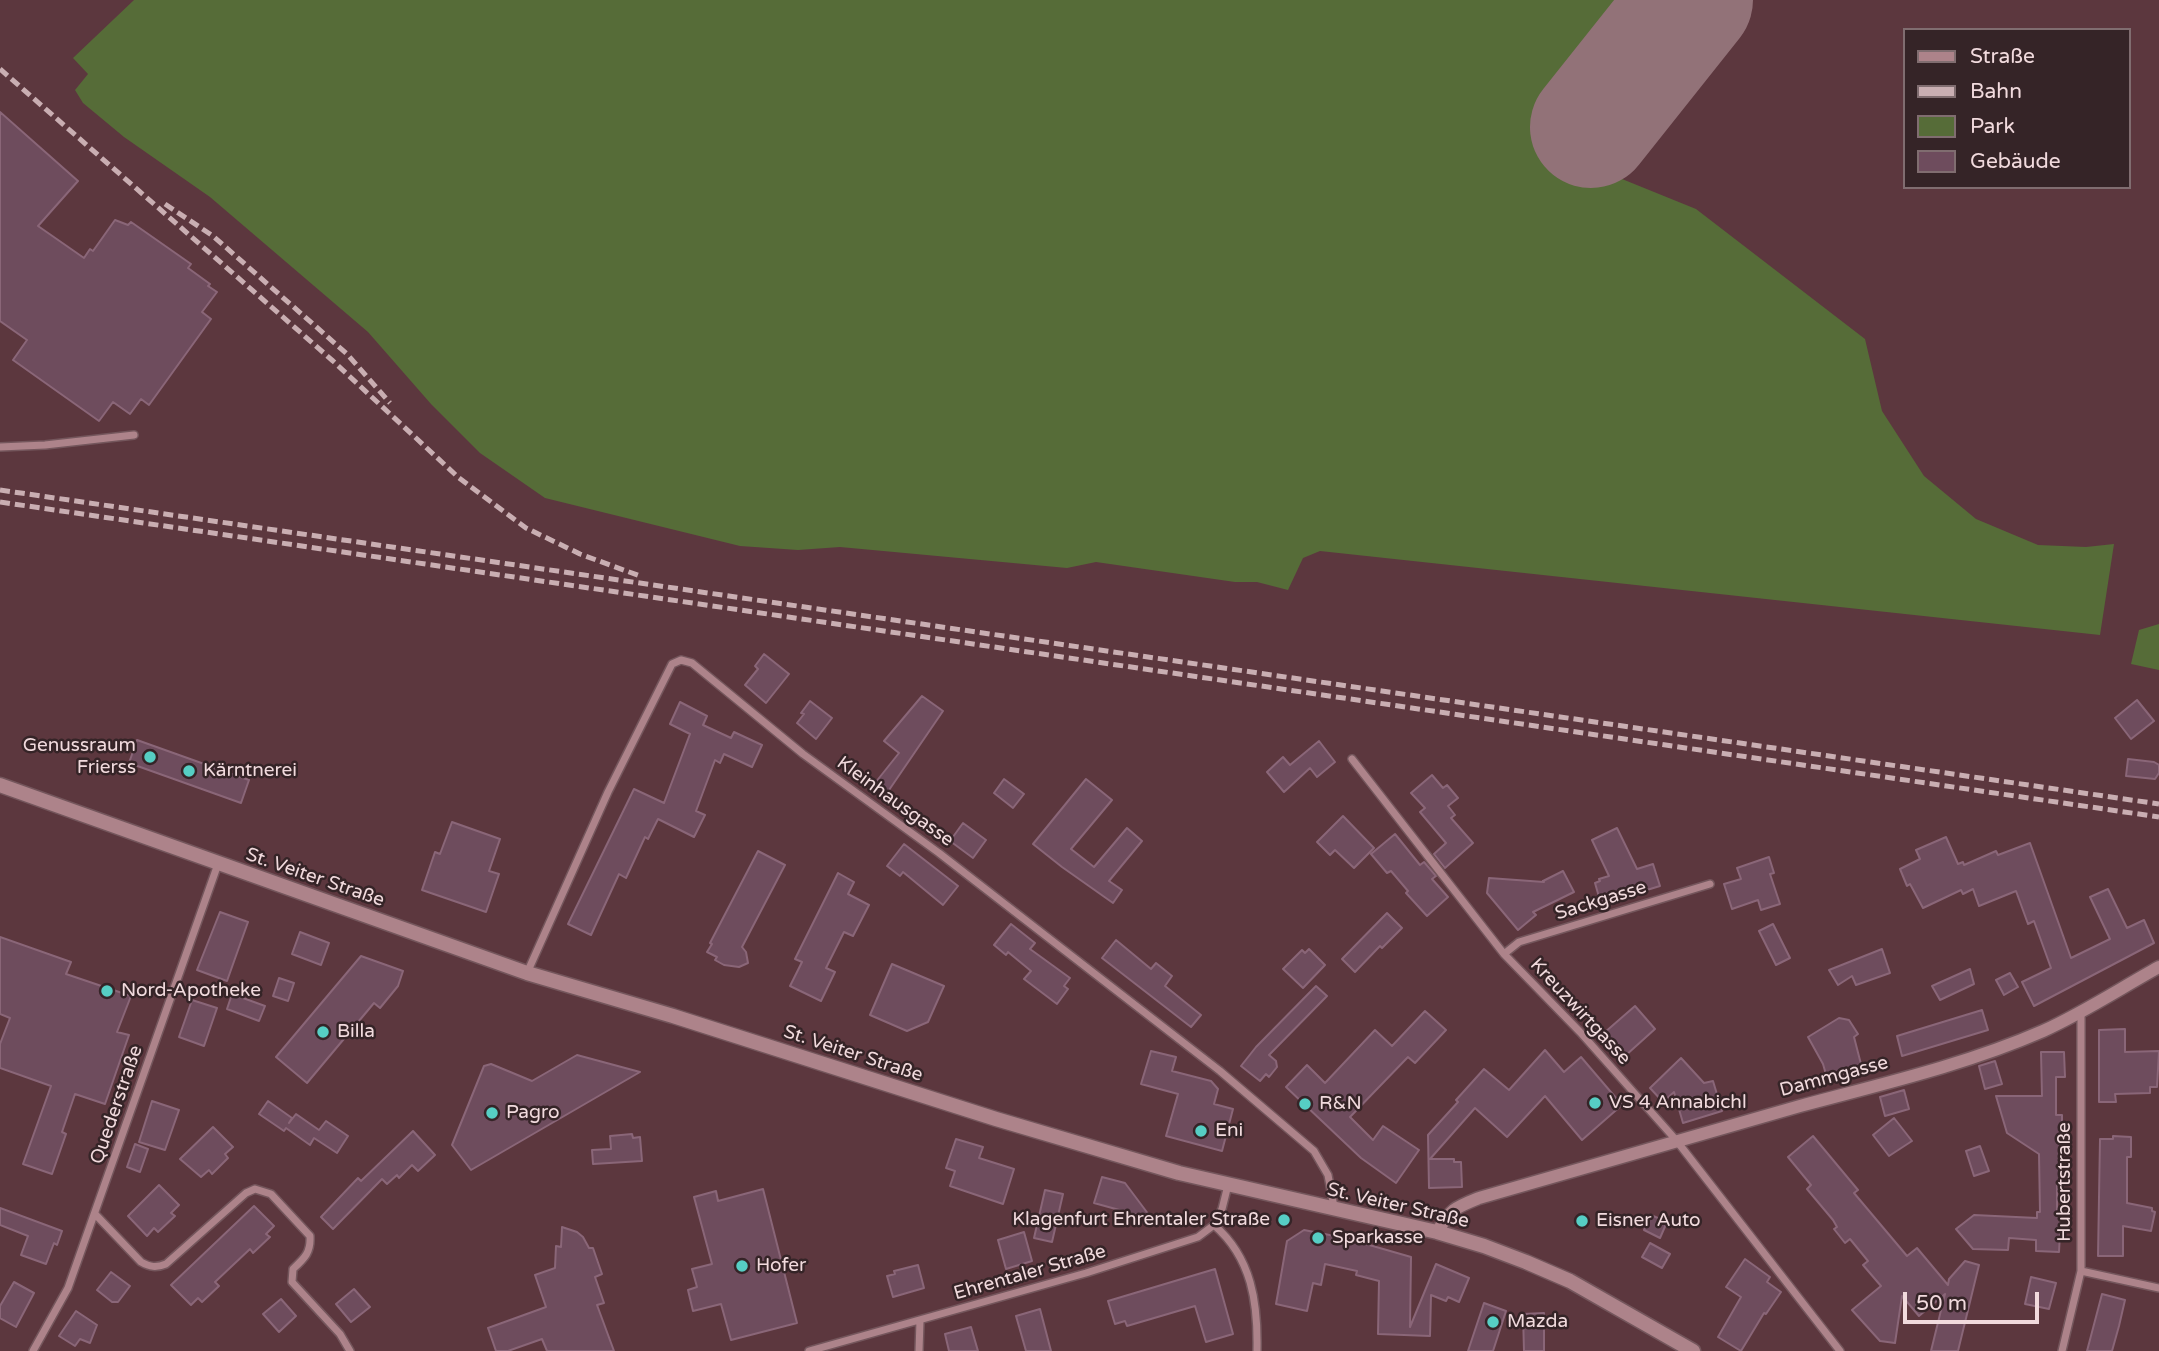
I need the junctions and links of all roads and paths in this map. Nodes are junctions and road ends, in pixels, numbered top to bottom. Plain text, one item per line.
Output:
1 (134, 435) dead end
2 (0, 447) edge
3 (1352, 759) dead end
4 (0, 785) edge
5 (218, 864) junction
6 (1710, 884) dead end
7 (1504, 954) junction
8 (2159, 967) edge
9 (527, 972) junction
10 (2081, 1011) junction
11 (1676, 1140) junction
12 (1228, 1185) junction
13 (1334, 1210) junction
14 (95, 1214) junction
15 (1214, 1224) junction
16 (1437, 1232) junction
17 (2081, 1271) junction
18 (2159, 1288) edge
19 (920, 1321) junction
20 (33, 1351) edge
21 (351, 1351) edge
22 (808, 1351) edge
23 (919, 1351) edge
24 (1257, 1351) edge
25 (1693, 1351) edge
26 (1840, 1351) edge
27 (2062, 1351) edge

1 - 2 street
3 - 7 street, Kreuzwirtgasse
4 - 5 main road, St. Veiter Straße
5 - 9 main road, St. Veiter Straße
5 - 14 street, Quederstraße
6 - 7 street, Sackgasse
7 - 11 street, Kreuzwirtgasse
8 - 10 street, Dammgasse
9 - 12 main road, St. Veiter Straße
9 - 13 street, Kleinhausgasse
10 - 11 street, Dammgasse
10 - 17 street, Hubertstraße
11 - 16 street, Dammgasse
11 - 26 street, Kreuzwirtgasse
12 - 13 main road, St. Veiter Straße
12 - 15 street
13 - 16 main road, St. Veiter Straße
14 - 20 street, Quederstraße
14 - 21 street
15 - 19 street, Ehrentaler Straße
15 - 24 street
16 - 25 main road, St. Veiter Straße
17 - 18 street
17 - 27 street, Hubertstraße
19 - 22 street, Ehrentaler Straße
19 - 23 street

